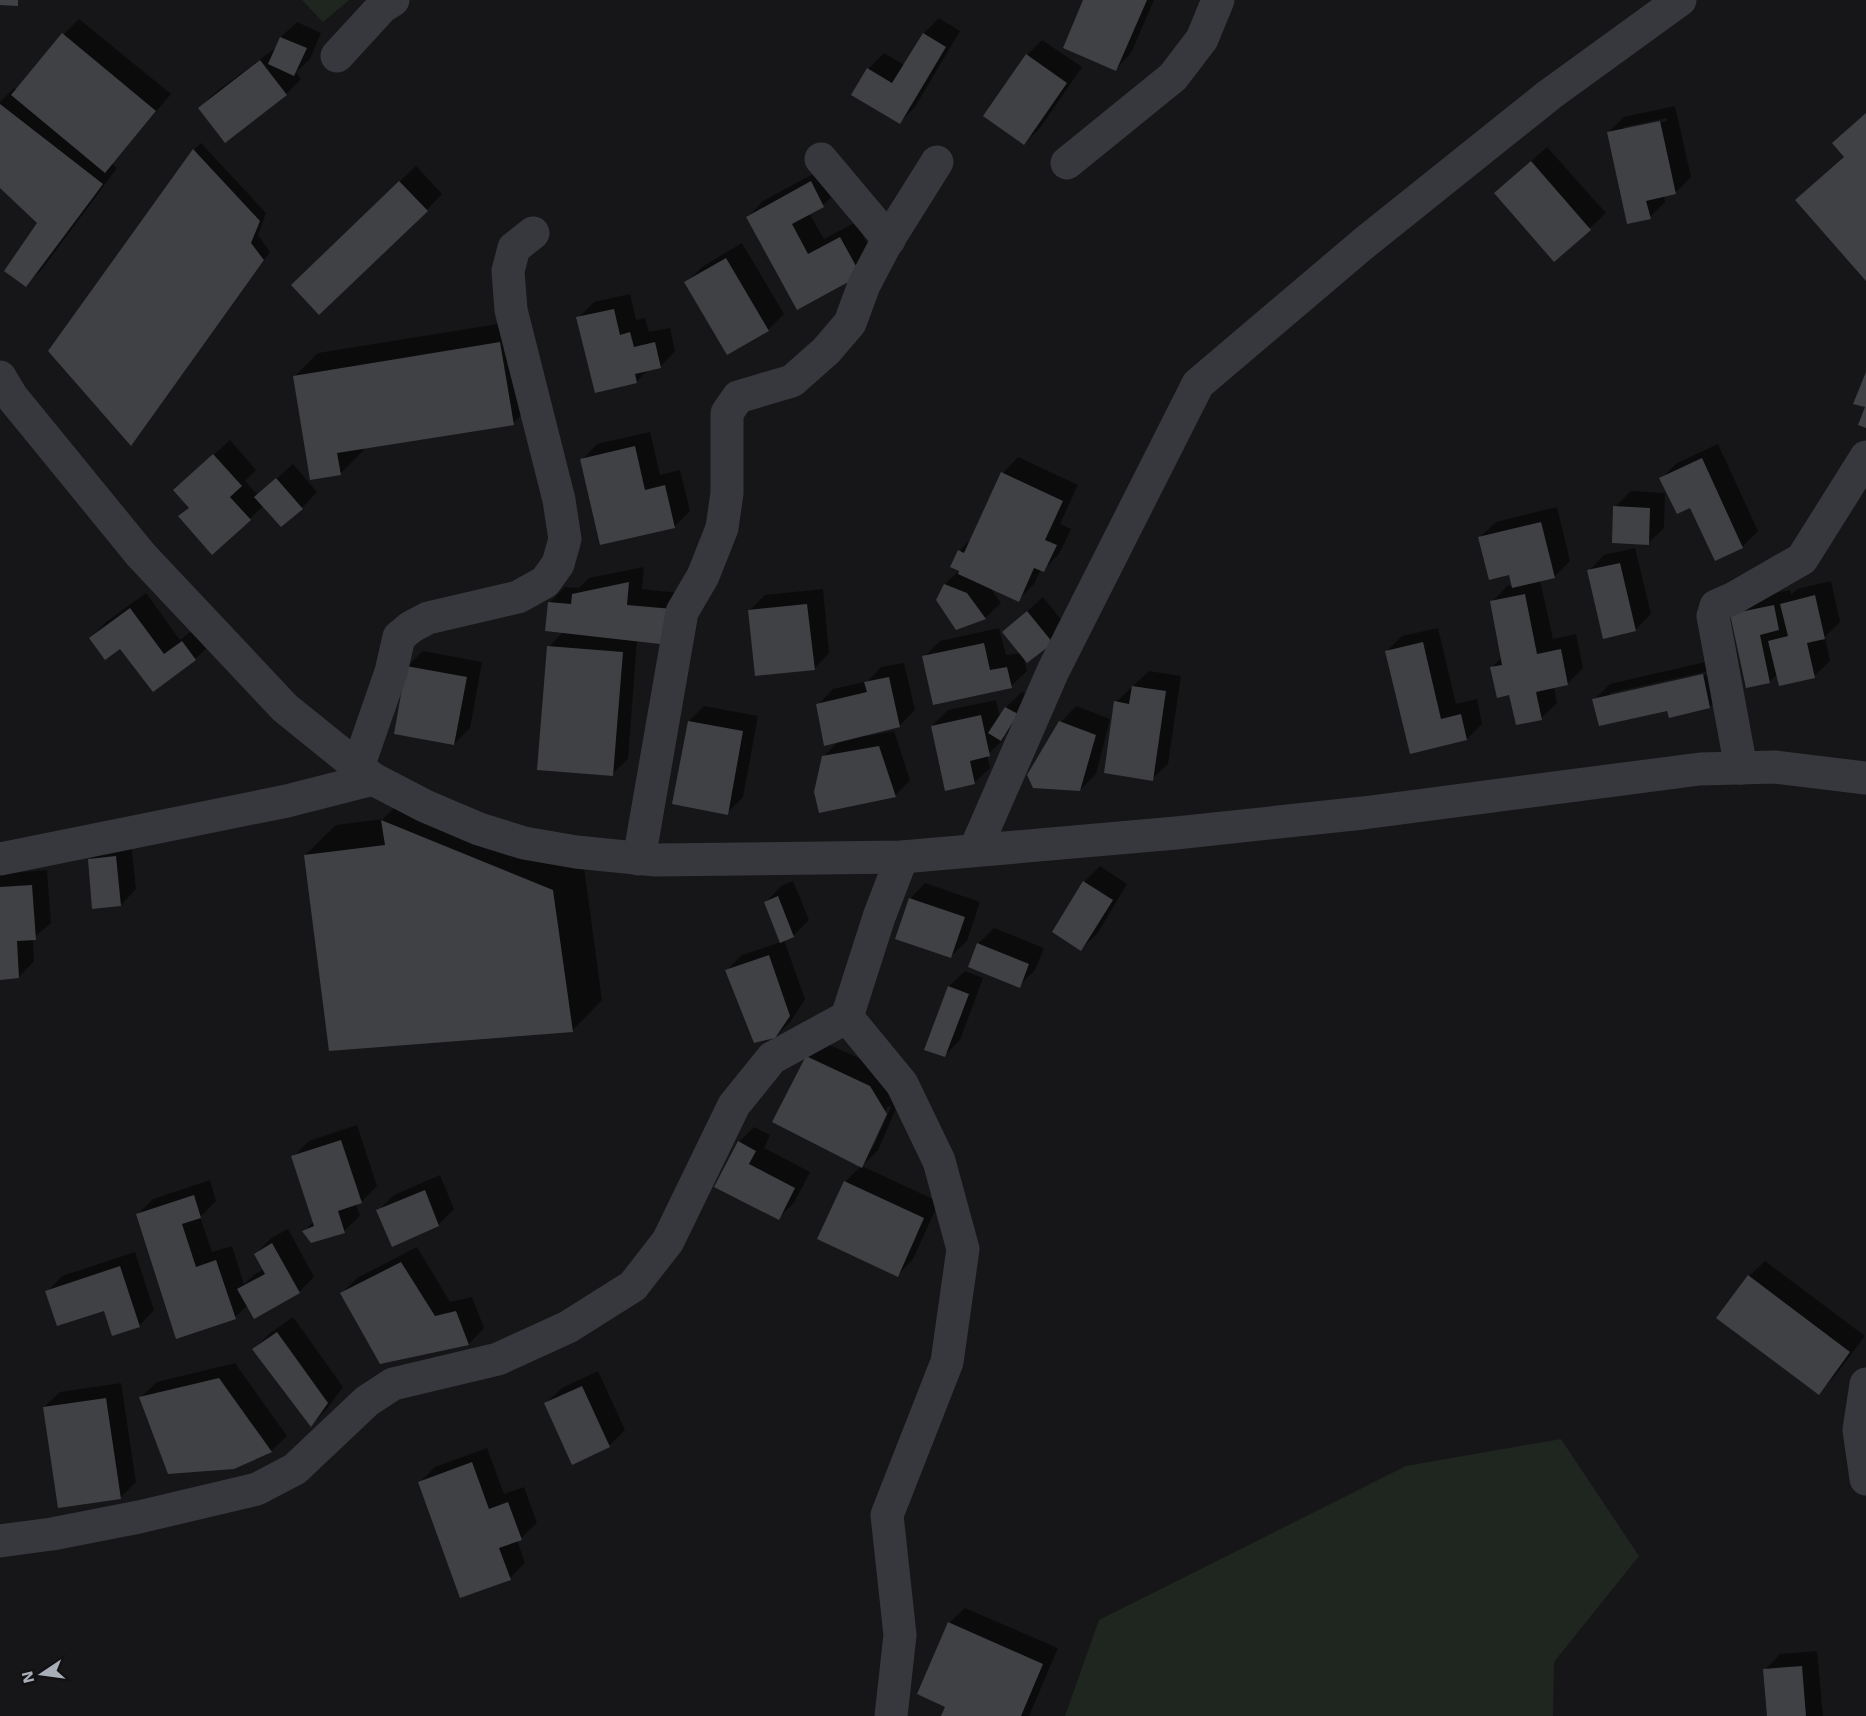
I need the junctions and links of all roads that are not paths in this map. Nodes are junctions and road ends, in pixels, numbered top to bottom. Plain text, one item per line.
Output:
1 (393, 0) edge
2 (1218, 0) edge
3 (1680, 0) edge
4 (337, 56) dead end
5 (821, 159) dead end
6 (937, 162) dead end
7 (1066, 163) dead end
8 (533, 233) dead end
9 (889, 240) junction
10 (0, 377) edge
11 (1866, 457) edge
12 (1741, 768) junction
13 (365, 773) junction
14 (1866, 778) edge
15 (975, 850) junction
16 (902, 857) junction
17 (0, 859) edge
18 (639, 859) junction
19 (847, 1017) junction
20 (1866, 1384) edge
21 (1866, 1479) edge
22 (0, 1541) edge
23 (891, 1716) edge

1 - 4 street
2 - 7 street
3 - 15 street
5 - 9 street
6 - 9 street
8 - 13 street
9 - 18 street
10 - 13 street
11 - 12 street
12 - 14 street
12 - 15 street
13 - 17 street
13 - 18 street
15 - 16 street
16 - 18 street
16 - 19 street
19 - 22 street
19 - 23 street
20 - 21 street

